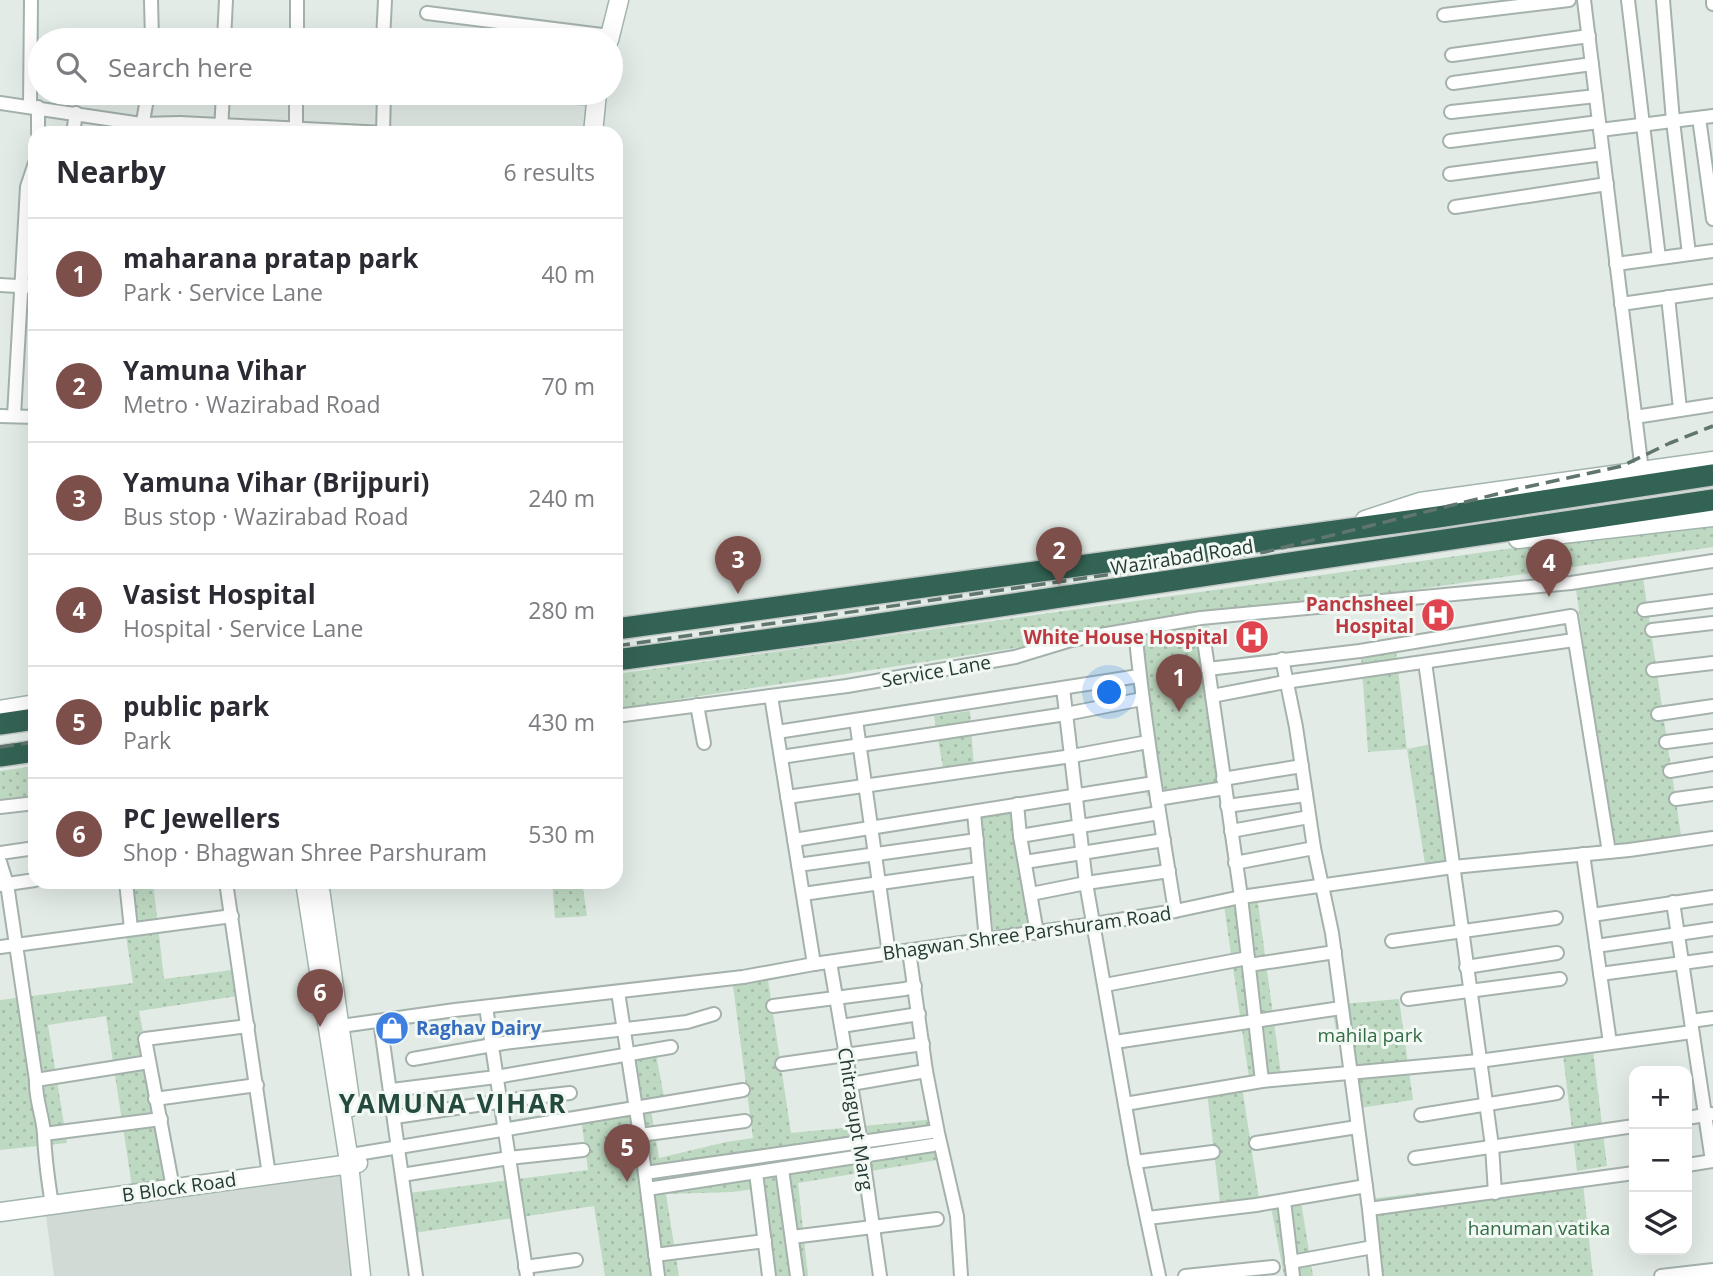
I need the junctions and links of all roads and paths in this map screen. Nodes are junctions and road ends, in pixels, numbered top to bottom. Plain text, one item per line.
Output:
1 (31, 0) edge
2 (151, 0) edge
3 (226, 0) edge
4 (298, 0) edge
5 (385, 0) edge
6 (619, 0) edge
7 (1569, 0) edge
8 (1584, 0) edge
9 (1628, 0) edge
10 (1663, 0) edge
11 (1522, 3) edge
12 (426, 13) dead end
13 (1444, 15) dead end
14 (32, 28) edge
15 (152, 28) edge
16 (225, 28) edge
17 (298, 28) edge
18 (384, 28) edge
19 (536, 28) edge
20 (612, 28) edge
21 (1589, 36) junction
22 (1452, 55) dead end
23 (1592, 64) junction
24 (1453, 83) dead end
25 (1596, 96) junction
26 (0, 103) edge
27 (146, 105) edge
28 (222, 105) edge
29 (296, 105) edge
30 (384, 105) edge
31 (595, 105) edge
32 (34, 107) junction
33 (1451, 112) dead end
34 (76, 113) junction
35 (1713, 116) edge
36 (1699, 118) junction
37 (1672, 121) junction
38 (1642, 125) junction
39 (37, 126) edge
40 (74, 126) edge
41 (132, 126) edge
42 (141, 126) edge
43 (221, 126) edge
44 (296, 126) edge
45 (384, 126) edge
46 (594, 126) edge
47 (1600, 126) junction
48 (1451, 141) dead end
49 (1603, 153) junction
50 (1450, 174) dead end
51 (28, 184) edge
52 (1607, 184) junction
53 (1455, 207) dead end
54 (1713, 219) edge
55 (28, 237) edge
56 (1713, 251) edge
57 (1689, 254) junction
58 (1659, 258) junction
59 (1616, 264) junction
60 (0, 285) edge
61 (28, 287) edge
62 (1713, 291) edge
63 (28, 296) edge
64 (1668, 297) junction
65 (1621, 304) junction
66 (1713, 405) edge
67 (1681, 409) junction
68 (0, 416) edge
69 (14, 416) junction
70 (28, 417) edge
71 (1635, 417) junction
72 (1713, 461) edge
73 (1642, 471) junction
74 (1713, 475) edge
75 (1713, 500) edge
76 (1713, 517) edge
77 (1332, 531) junction
78 (1341, 555) junction
79 (1713, 561) edge
80 (1713, 601) edge
81 (1644, 610) dead end
82 (1713, 623) edge
83 (623, 628) edge
84 (1135, 629) junction
85 (1652, 630) dead end
86 (1204, 640) dead end
87 (1574, 640) junction
88 (623, 659) edge
89 (1282, 659) junction
90 (1425, 662) junction
91 (1713, 663) edge
92 (1208, 669) junction
93 (1653, 670) dead end
94 (1139, 676) junction
95 (1286, 682) junction
96 (1063, 688) junction
97 (771, 696) junction
98 (1212, 696) junction
99 (1142, 699) junction
100 (28, 705) edge
101 (697, 705) junction
102 (1713, 706) edge
103 (0, 710) edge
104 (1066, 714) junction
105 (1658, 714) dead end
106 (623, 715) edge
107 (28, 720) edge
108 (856, 720) junction
109 (0, 724) edge
110 (777, 732) junction
111 (1713, 736) edge
112 (1148, 742) junction
113 (1666, 742) dead end
114 (704, 743) dead end
115 (860, 746) junction
116 (28, 752) edge
117 (0, 756) edge
118 (1072, 756) junction
119 (781, 757) junction
120 (1713, 764) edge
121 (1302, 766) junction
122 (1670, 771) dead end
123 (1154, 783) junction
124 (1224, 783) junction
125 (866, 786) junction
126 (1076, 794) junction
127 (1713, 794) edge
128 (1306, 795) junction
129 (788, 797) junction
130 (1157, 799) junction
131 (1676, 799) dead end
132 (28, 804) edge
133 (1017, 804) junction
134 (1227, 806) junction
135 (0, 807) edge
136 (974, 813) junction
137 (1159, 813) junction
138 (1310, 817) junction
139 (1080, 825) junction
140 (871, 827) junction
141 (1231, 831) junction
142 (1020, 836) junction
143 (1713, 838) edge
144 (794, 840) junction
145 (977, 840) junction
146 (1164, 840) junction
147 (1314, 848) junction
148 (28, 849) edge
149 (1609, 852) junction
150 (0, 853) edge
151 (1583, 853) junction
152 (875, 854) junction
153 (1083, 854) junction
154 (0, 862) edge
155 (1026, 862) junction
156 (1236, 863) junction
157 (798, 865) junction
158 (1453, 867) junction
159 (979, 869) junction
160 (1169, 871) junction
161 (28, 881) edge
162 (1086, 883) junction
163 (879, 884) junction
164 (4, 885) edge
165 (1322, 885) junction
166 (127, 889) edge
167 (227, 889) edge
168 (308, 889) edge
169 (318, 889) edge
170 (803, 894) junction
171 (1031, 894) junction
172 (1241, 897) junction
173 (1713, 897) edge
174 (1673, 902) junction
175 (315, 904) junction
176 (1175, 911) junction
177 (1592, 915) junction
178 (232, 916) junction
179 (1556, 918) dead end
180 (1094, 924) junction
181 (131, 929) junction
182 (1713, 929) edge
183 (1461, 932) junction
184 (1037, 933) junction
185 (1678, 934) junction
186 (985, 940) junction
187 (1392, 941) dead end
188 (15, 945) junction
189 (1596, 946) junction
190 (0, 947) edge
191 (909, 951) junction
192 (1335, 953) junction
193 (1557, 953) dead end
194 (889, 954) junction
195 (1713, 959) edge
196 (1248, 961) junction
197 (830, 962) junction
198 (1682, 963) junction
199 (814, 964) junction
200 (1466, 967) junction
201 (1600, 974) junction
202 (1560, 979) dead end
203 (1105, 985) junction
204 (915, 986) junction
205 (1469, 990) junction
206 (618, 992) junction
207 (836, 999) junction
208 (1408, 999) dead end
209 (773, 1006) dead end
210 (486, 1007) junction
211 (1342, 1008) junction
212 (714, 1014) dead end
213 (919, 1014) junction
214 (1713, 1018) edge
215 (380, 1021) junction
216 (1256, 1021) junction
217 (248, 1026) junction
218 (841, 1026) junction
219 (1692, 1026) junction
220 (333, 1027) junction
221 (624, 1028) junction
222 (1115, 1042) junction
223 (1610, 1043) junction
224 (923, 1044) junction
225 (492, 1046) junction
226 (671, 1047) dead end
227 (628, 1053) junction
228 (847, 1054) junction
229 (413, 1059) dead end
230 (1479, 1061) junction
231 (149, 1062) junction
232 (782, 1065) dead end
233 (926, 1071) junction
234 (1350, 1074) junction
235 (1713, 1075) edge
236 (1699, 1076) junction
237 (496, 1077) junction
238 (36, 1080) junction
239 (1262, 1081) junction
240 (257, 1084) junction
241 (850, 1084) junction
242 (392, 1090) junction
243 (743, 1090) dead end
244 (1558, 1093) dead end
245 (570, 1094) dead end
246 (155, 1099) junction
247 (501, 1102) junction
248 (1125, 1104) junction
249 (1486, 1104) junction
250 (636, 1109) junction
251 (1709, 1114) edge
252 (1421, 1115) dead end
253 (395, 1117) junction
254 (161, 1119) junction
255 (745, 1121) dead end
256 (1356, 1127) junction
257 (1629, 1127) edge
258 (505, 1130) junction
259 (44, 1134) junction
260 (640, 1135) junction
261 (861, 1143) junction
262 (1256, 1143) dead end
263 (1492, 1146) junction
264 (398, 1147) junction
265 (583, 1150) dead end
266 (1213, 1152) dead end
267 (863, 1157) junction
268 (509, 1158) junction
269 (1415, 1158) dead end
270 (354, 1160) junction
271 (1712, 1161) edge
272 (1135, 1162) junction
273 (1692, 1164) edge
274 (782, 1169) junction
275 (756, 1173) junction
276 (408, 1174) dead end
277 (645, 1174) junction
278 (1629, 1174) edge
279 (269, 1175) junction
280 (1366, 1186) junction
281 (173, 1188) junction
282 (647, 1189) junction
283 (1495, 1193) junction
284 (1284, 1201) junction
285 (51, 1205) junction
286 (1369, 1209) junction
287 (0, 1212) edge
288 (1148, 1218) junction
289 (937, 1219) dead end
290 (873, 1227) junction
291 (792, 1237) junction
292 (765, 1241) junction
293 (1373, 1247) junction
294 (655, 1255) junction
295 (576, 1260) dead end
296 (1273, 1267) dead end
297 (1292, 1269) edge
298 (1713, 1270) edge
299 (526, 1271) edge
300 (361, 1276) edge
301 (372, 1276) edge
302 (416, 1276) edge
303 (658, 1276) edge
304 (769, 1276) edge
305 (797, 1276) edge
306 (880, 1276) edge
307 (961, 1276) edge
308 (1159, 1276) edge
309 (1185, 1276) edge
310 (1376, 1276) edge
311 (1661, 1276) edge

1 - 14 street
2 - 15 street
3 - 16 street
4 - 17 street
5 - 18 street
6 - 20 street
7 - 11 street
8 - 21 street
9 - 38 street
10 - 37 street
11 - 13 street
12 - 19 street
21 - 22 street
21 - 23 street
23 - 24 street
23 - 25 street
25 - 33 street
25 - 47 street
26 - 32 street
27 - 42 street
28 - 43 street
29 - 44 street
30 - 45 street
31 - 46 street
32 - 34 street
32 - 39 street
34 - 40 street
34 - 41 street
35 - 36 street
36 - 37 street
36 - 54 street
37 - 38 street
37 - 57 street
38 - 47 street
38 - 58 street
47 - 48 street
47 - 49 street
49 - 50 street
49 - 52 street
51 - 55 street
52 - 53 street
52 - 59 street
56 - 57 street
57 - 58 street
58 - 59 street
59 - 65 street
60 - 61 street
62 - 64 street
63 - 69 street
64 - 65 street
64 - 67 street
65 - 71 street
66 - 67 street
67 - 71 street
68 - 69 street
69 - 70 street
71 - 73 street
72 - 73 street
73 - 77 street
74 - 77 highway, Wazirabad Road
75 - 78 highway, Wazirabad Road
76 - 78 street
77 - 83 highway, Wazirabad Road
78 - 88 highway, Wazirabad Road
79 - 84 street, Service Lane
80 - 81 street
82 - 85 street
84 - 94 street
84 - 97 street, Service Lane
86 - 92 street
87 - 89 street
87 - 90 street
87 - 149 street
89 - 92 street
89 - 95 street
90 - 95 street
90 - 158 street
91 - 93 street
92 - 98 street
94 - 96 street
94 - 99 street
95 - 98 street
95 - 121 street
96 - 104 street
96 - 108 street
97 - 101 street, Service Lane
97 - 110 street
98 - 124 street
99 - 104 street
99 - 112 street
100 - 103 street
101 - 106 street, Service Lane
101 - 114 street
102 - 105 street
104 - 115 street
104 - 118 street
107 - 109 highway
108 - 110 street
108 - 115 street
110 - 119 street
111 - 113 street
112 - 118 street
112 - 123 street
115 - 119 street
115 - 125 street
116 - 117 highway
118 - 125 street
118 - 126 street
119 - 129 street
120 - 122 street
121 - 124 street
121 - 128 street
123 - 126 street
123 - 130 street
124 - 130 street
124 - 134 street
125 - 129 street
125 - 140 street
126 - 133 street
126 - 139 street
127 - 131 street
128 - 134 street
128 - 138 street
129 - 144 street
130 - 137 street
132 - 135 street
133 - 136 street
133 - 142 street
134 - 141 street
136 - 140 street
136 - 145 street
137 - 139 street
137 - 146 street
138 - 141 street
138 - 147 street
139 - 142 street
139 - 153 street
140 - 144 street
140 - 152 street
141 - 156 street
142 - 155 street
143 - 149 street, Bhagwan Shree Parshuram Road
144 - 157 street
145 - 152 street
145 - 159 street
146 - 153 street
146 - 160 street
147 - 156 street
147 - 165 street
148 - 150 street
149 - 151 street, Bhagwan Shree Parshuram Road
151 - 158 street, Bhagwan Shree Parshuram Road
151 - 177 street
152 - 157 street
152 - 163 street
153 - 155 street
153 - 162 street
154 - 164 street
155 - 171 street
156 - 172 street
157 - 170 street
158 - 165 street, Bhagwan Shree Parshuram Road
158 - 183 street
159 - 163 street
159 - 186 street
160 - 162 street
160 - 176 street
161 - 164 street
162 - 171 street
162 - 180 street
163 - 170 street
163 - 194 street
164 - 188 street
165 - 172 street, Bhagwan Shree Parshuram Road
165 - 192 street
166 - 181 street
167 - 178 street
168 - 175 street
169 - 175 street
170 - 199 street
171 - 184 street
172 - 176 street, Bhagwan Shree Parshuram Road
172 - 196 street
173 - 174 street
174 - 177 street
174 - 185 street
175 - 220 street
176 - 180 street, Bhagwan Shree Parshuram Road
177 - 189 street
178 - 181 street
178 - 217 street
179 - 183 street
180 - 184 street, Bhagwan Shree Parshuram Road
180 - 203 street
181 - 188 street
182 - 185 street
183 - 187 street
183 - 200 street
184 - 186 street, Bhagwan Shree Parshuram Road
185 - 189 street
185 - 198 street
186 - 191 street, Bhagwan Shree Parshuram Road
188 - 190 street
188 - 238 street
189 - 201 street
191 - 194 street, Bhagwan Shree Parshuram Road
191 - 204 street
192 - 196 street
192 - 211 street
193 - 200 street
194 - 197 street, Bhagwan Shree Parshuram Road
195 - 198 street
196 - 203 street
196 - 216 street
197 - 199 street, Bhagwan Shree Parshuram Road
197 - 207 street, Chitragupt Marg
198 - 201 street
198 - 219 street
199 - 206 street, Bhagwan Shree Parshuram Road
200 - 205 street
201 - 223 street
202 - 205 street
203 - 222 street
204 - 207 street
204 - 213 street
205 - 208 street
205 - 230 street
206 - 210 street, Bhagwan Shree Parshuram Road
206 - 221 street
207 - 209 street
207 - 218 street, Chitragupt Marg
210 - 215 street, Bhagwan Shree Parshuram Road
210 - 225 street
211 - 216 street
211 - 234 street
212 - 221 street
213 - 218 street
213 - 224 street
214 - 219 street
215 - 220 street, Bhagwan Shree Parshuram Road
215 - 242 street
216 - 222 street
216 - 239 street
217 - 231 street
217 - 240 street
218 - 228 street, Chitragupt Marg
219 - 223 street
219 - 236 street
220 - 270 street
221 - 225 street
221 - 227 street
222 - 248 street
223 - 230 street
224 - 228 street
224 - 233 street
225 - 229 street
225 - 237 street
226 - 227 street
227 - 237 street
227 - 250 street
228 - 232 street
228 - 241 street, Chitragupt Marg
230 - 234 street
230 - 249 street
231 - 238 street
231 - 246 street
233 - 241 street
233 - 307 street
234 - 239 street
234 - 256 street
235 - 236 street
236 - 251 street
237 - 242 street
237 - 247 street
238 - 259 street
239 - 248 street
240 - 246 street
240 - 279 street
241 - 261 street, Chitragupt Marg
242 - 253 street
243 - 250 street
244 - 249 street
245 - 247 street
246 - 254 street
247 - 253 street
247 - 258 street
248 - 272 street
249 - 252 street
249 - 263 street
250 - 258 street
250 - 260 street
251 - 271 street
253 - 264 street
254 - 259 street
254 - 281 street
255 - 260 street
256 - 262 street
256 - 280 street
257 - 263 street
258 - 264 street
258 - 268 street
259 - 285 street
260 - 277 street
261 - 267 street, Chitragupt Marg
261 - 267 street
261 - 277 street
263 - 269 street
263 - 283 street
264 - 270 street
264 - 302 street
265 - 268 street
266 - 272 street
267 - 274 street
267 - 290 street, Chitragupt Marg
268 - 276 street
268 - 299 street
270 - 279 street, B Block Road
270 - 300 street
270 - 301 street
271 - 273 street
272 - 288 street
274 - 275 street
274 - 291 street
275 - 282 street
275 - 292 street
277 - 282 street
278 - 283 street
279 - 281 street, B Block Road
280 - 284 street
280 - 286 street
281 - 285 street, B Block Road
282 - 294 street
283 - 286 street
284 - 288 street
284 - 297 street
285 - 287 street, B Block Road
286 - 293 street
288 - 308 street
289 - 290 street
290 - 291 street
290 - 306 street, Chitragupt Marg
291 - 305 street
292 - 294 street
292 - 304 street
293 - 297 street
293 - 310 street
294 - 303 street
295 - 299 street
296 - 309 street
298 - 311 street

